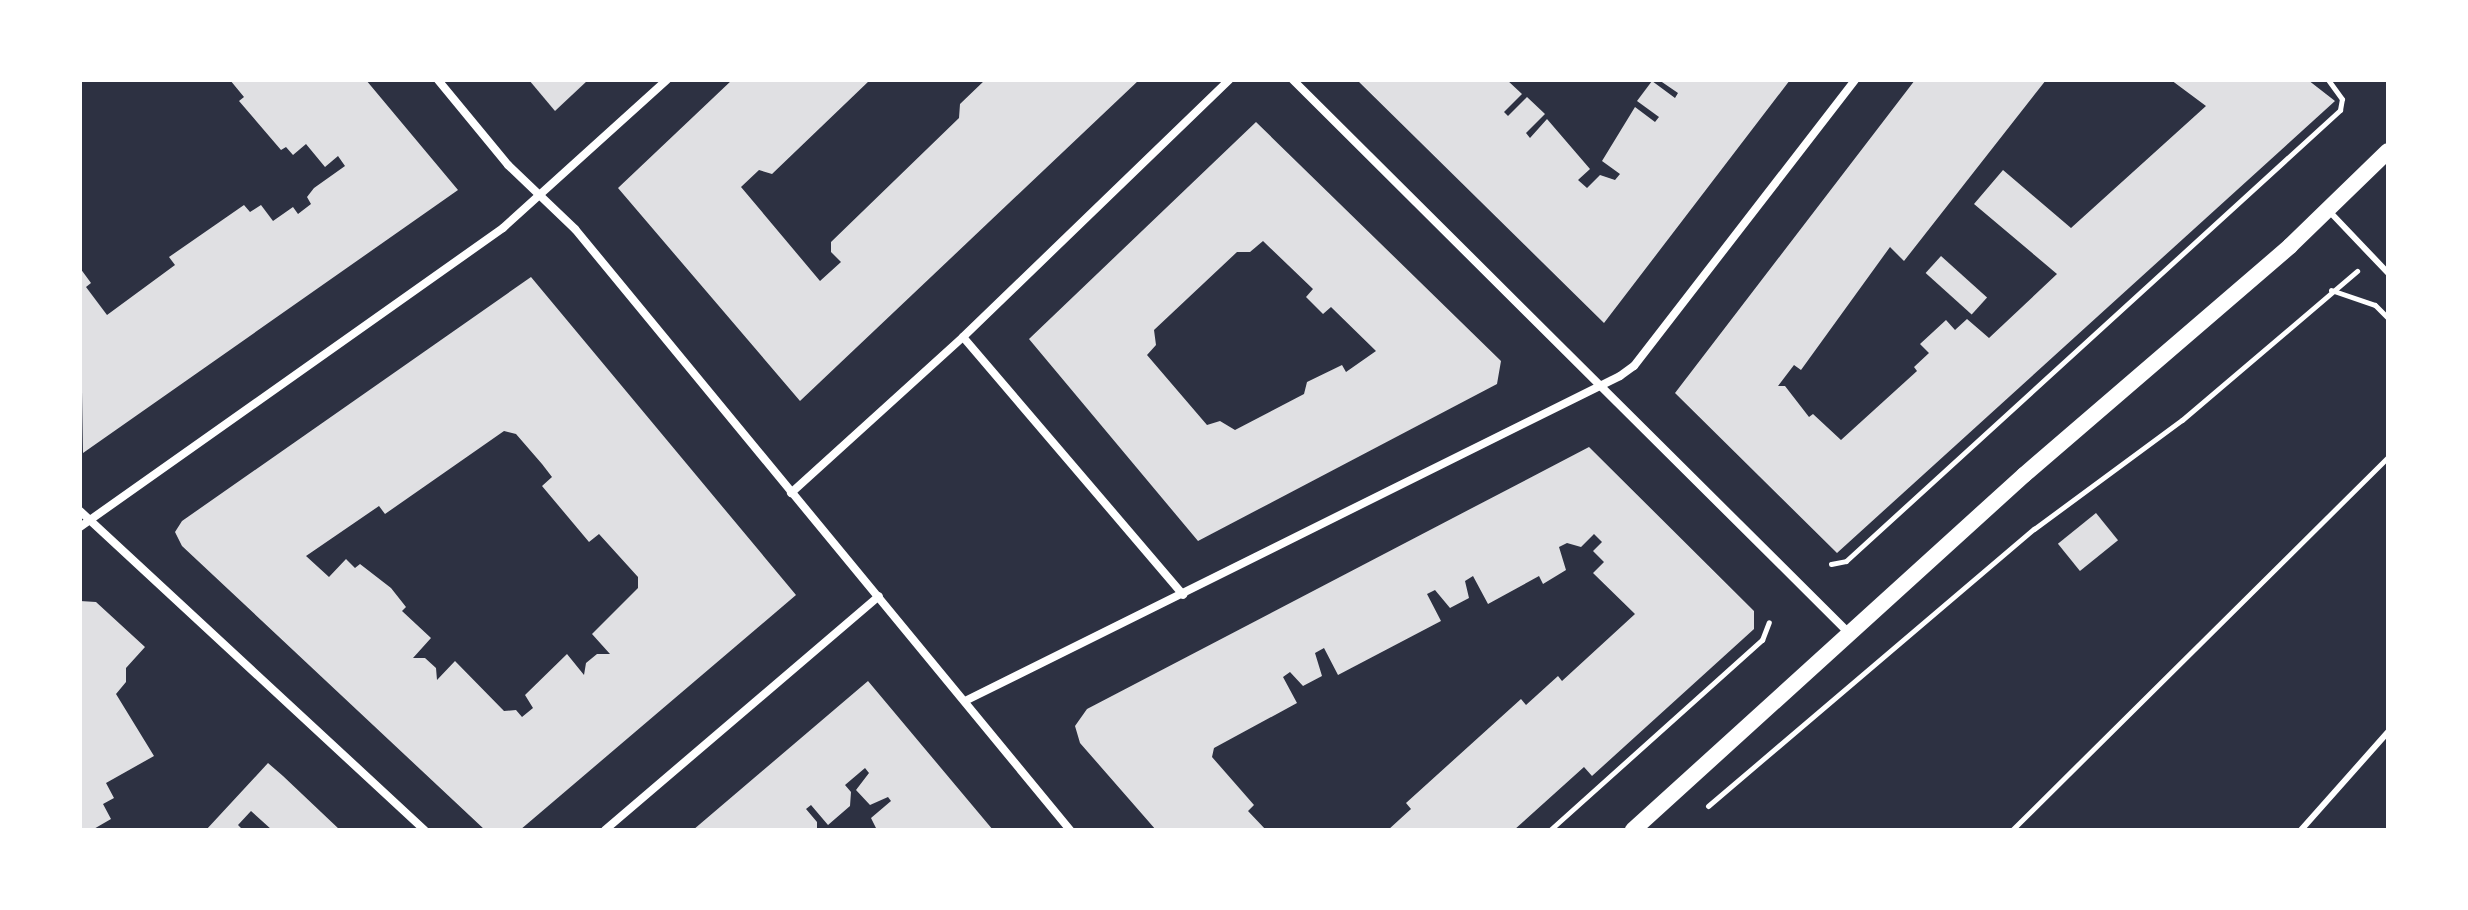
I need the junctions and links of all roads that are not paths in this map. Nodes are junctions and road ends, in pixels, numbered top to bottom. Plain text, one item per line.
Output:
1 (438, 80) edge
2 (667, 80) edge
3 (1229, 80) edge
4 (1293, 80) edge
5 (1855, 80) edge
6 (2388, 151) edge
7 (541, 199) junction
8 (2329, 211) junction
9 (2388, 273) edge
10 (963, 337) junction
11 (1602, 386) junction
12 (791, 493) junction
13 (80, 511) edge
14 (89, 520) junction
15 (80, 527) edge
16 (1183, 595) junction
17 (879, 596) junction
18 (1850, 634) junction
19 (965, 701) junction
20 (2388, 732) edge
21 (425, 830) edge
22 (605, 830) edge
23 (1070, 830) edge
24 (1633, 830) edge
25 (2301, 830) edge

1 - 7 street
2 - 7 street
3 - 10 street
4 - 11 street
5 - 11 street
6 - 8 main road
7 - 12 street
7 - 14 street
8 - 9 lane
8 - 18 main road
10 - 12 street
10 - 16 street
11 - 16 street
11 - 18 street
12 - 17 street
13 - 14 street
14 - 15 street
14 - 21 street
16 - 19 street
17 - 19 street
17 - 22 street
18 - 24 main road
19 - 23 street
20 - 25 lane

